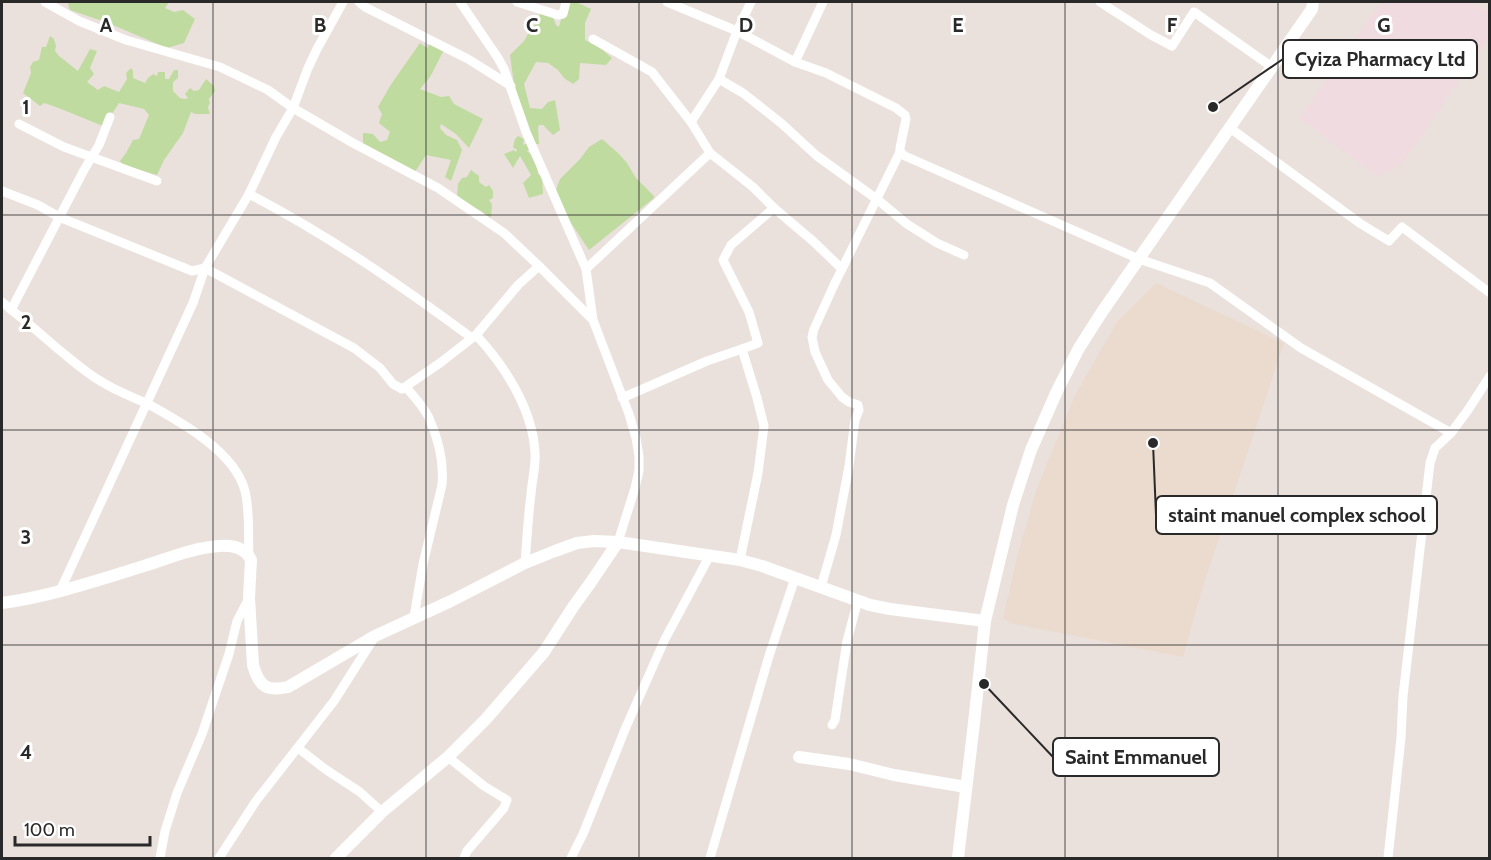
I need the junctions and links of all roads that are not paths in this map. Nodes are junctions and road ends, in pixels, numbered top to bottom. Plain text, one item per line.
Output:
1 (45, 2) edge
2 (343, 2) edge
3 (359, 2) edge
4 (460, 2) edge
5 (516, 2) edge
6 (566, 2) edge
7 (667, 2) edge
8 (751, 2) edge
9 (823, 2) edge
10 (1100, 2) edge
11 (1312, 2) edge
12 (737, 31) junction
13 (593, 39) dead end
14 (795, 62) junction
15 (1272, 67) junction
16 (719, 79) junction
17 (511, 86) junction
18 (293, 108) junction
19 (110, 117) dead end
20 (691, 122) junction
21 (19, 124) dead end
22 (1230, 128) junction
23 (900, 152) junction
24 (711, 153) junction
25 (93, 157) junction
26 (157, 181) dead end
27 (2, 190) edge
28 (249, 194) junction
29 (878, 200) junction
30 (774, 208) junction
31 (59, 217) junction
32 (964, 255) dead end
33 (1139, 259) junction
34 (540, 266) junction
35 (205, 267) junction
36 (586, 269) junction
37 (842, 269) junction
38 (1490, 293) edge
39 (2, 302) edge
40 (11, 309) junction
41 (593, 320) junction
42 (474, 337) junction
43 (742, 349) junction
44 (1490, 376) edge
45 (406, 387) junction
46 (622, 398) junction
47 (147, 404) junction
48 (1451, 433) junction
49 (618, 542) junction
50 (249, 555) junction
51 (710, 555) junction
52 (740, 560) junction
53 (525, 563) junction
54 (795, 578) junction
55 (821, 587) junction
56 (60, 591) junction
57 (249, 598) junction
58 (858, 600) junction
59 (2, 603) edge
60 (414, 617) junction
61 (985, 621) junction
62 (375, 636) junction
63 (832, 725) dead end
64 (298, 748) junction
65 (448, 757) junction
66 (800, 757) dead end
67 (966, 787) junction
68 (382, 812) junction
69 (160, 858) edge
70 (219, 858) edge
71 (336, 858) edge
72 (464, 858) edge
73 (571, 858) edge
74 (710, 858) edge
75 (958, 858) edge
76 (1388, 858) edge

1 - 18 street
2 - 18 street
3 - 17 street
4 - 17 street
5 - 6 street
7 - 12 street
8 - 12 street
9 - 14 street
10 - 15 street
11 - 15 main road
12 - 14 street
12 - 16 street
13 - 20 street
14 - 23 street
15 - 22 main road
16 - 20 street
16 - 29 street
17 - 36 street
18 - 28 street
18 - 34 street
19 - 25 street
20 - 24 street
21 - 25 street
22 - 33 main road
22 - 38 street
23 - 29 street
23 - 33 street
24 - 30 street
24 - 36 street
25 - 26 street
25 - 31 street
27 - 31 street
28 - 35 street
28 - 42 street
29 - 32 street
29 - 37 street
30 - 37 street
30 - 43 street
31 - 35 street
31 - 40 street
33 - 48 street
33 - 61 main road
34 - 41 street
34 - 42 street
35 - 45 street
35 - 47 street
36 - 41 street
37 - 55 street
39 - 40 street
40 - 47 street
41 - 46 street
42 - 45 street
42 - 53 street
43 - 46 street
43 - 52 street
44 - 48 street
45 - 60 street
46 - 49 street
47 - 50 street
47 - 56 street
48 - 76 street
49 - 51 main road
49 - 53 main road
49 - 65 main road
50 - 56 main road
50 - 57 main road
51 - 52 main road
51 - 73 street
52 - 54 main road
53 - 60 main road
54 - 55 main road
54 - 74 street
55 - 58 main road
56 - 59 main road
57 - 62 main road
57 - 69 street
58 - 61 main road
58 - 63 street
60 - 62 main road
61 - 67 main road
62 - 64 street
64 - 68 street
64 - 70 street
65 - 68 main road
65 - 72 street
66 - 67 main road
67 - 75 main road
68 - 71 main road

